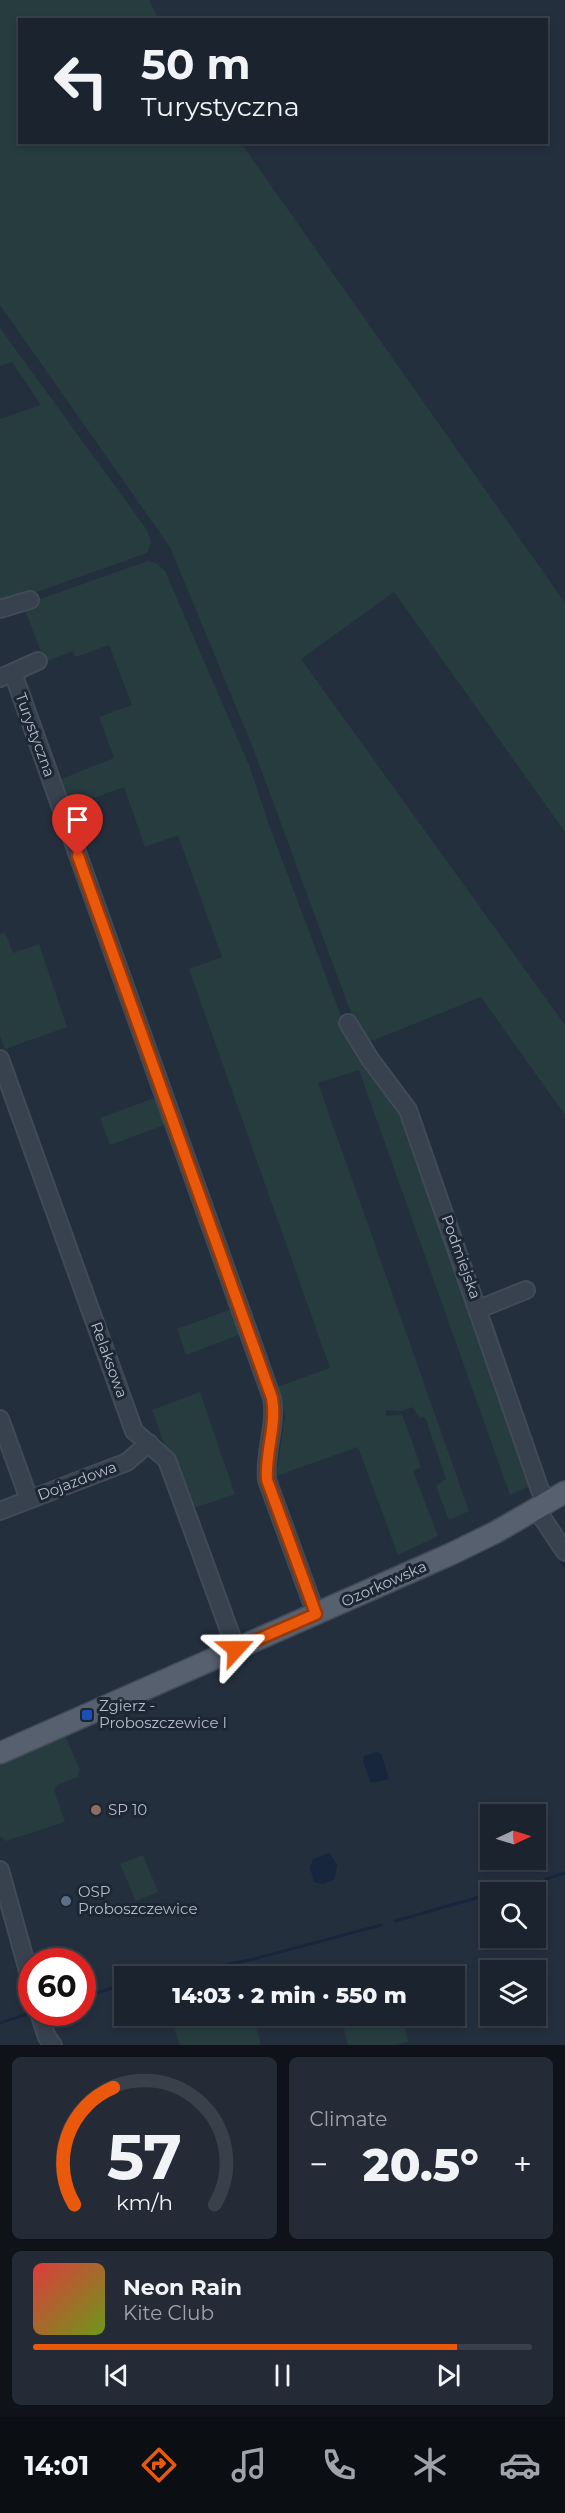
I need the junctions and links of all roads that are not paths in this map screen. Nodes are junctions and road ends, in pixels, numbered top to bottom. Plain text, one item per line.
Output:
1 (30, 600) dead end
2 (0, 609) edge
3 (38, 661) dead end
4 (7, 676) edge
5 (348, 1023) dead end
6 (0, 1059) edge
7 (526, 1290) dead end
8 (479, 1309) junction
9 (0, 1419) edge
10 (149, 1443) junction
11 (29, 1499) junction
12 (550, 1502) edge
13 (0, 1511) edge
14 (565, 1552) edge
15 (316, 1614) junction
16 (236, 1649) junction
17 (0, 1753) edge
18 (0, 1870) edge
19 (22, 1948) edge
20 (43, 2026) edge
21 (48, 2042) edge

1 - 2 street
3 - 4 street
4 - 15 street, Turystyczna
5 - 8 street, Podmiejska
6 - 10 street, Relaksowa
7 - 8 street
8 - 12 street, Podmiejska
9 - 11 street
10 - 11 street, Dojazdowa
10 - 16 street, Relaksowa
11 - 13 street, Dojazdowa
12 - 14 street, Podmiejska
12 - 15 main road, Ozorkowska
15 - 16 main road, Ozorkowska
16 - 17 main road, Ozorkowska
18 - 19 street
20 - 21 street

